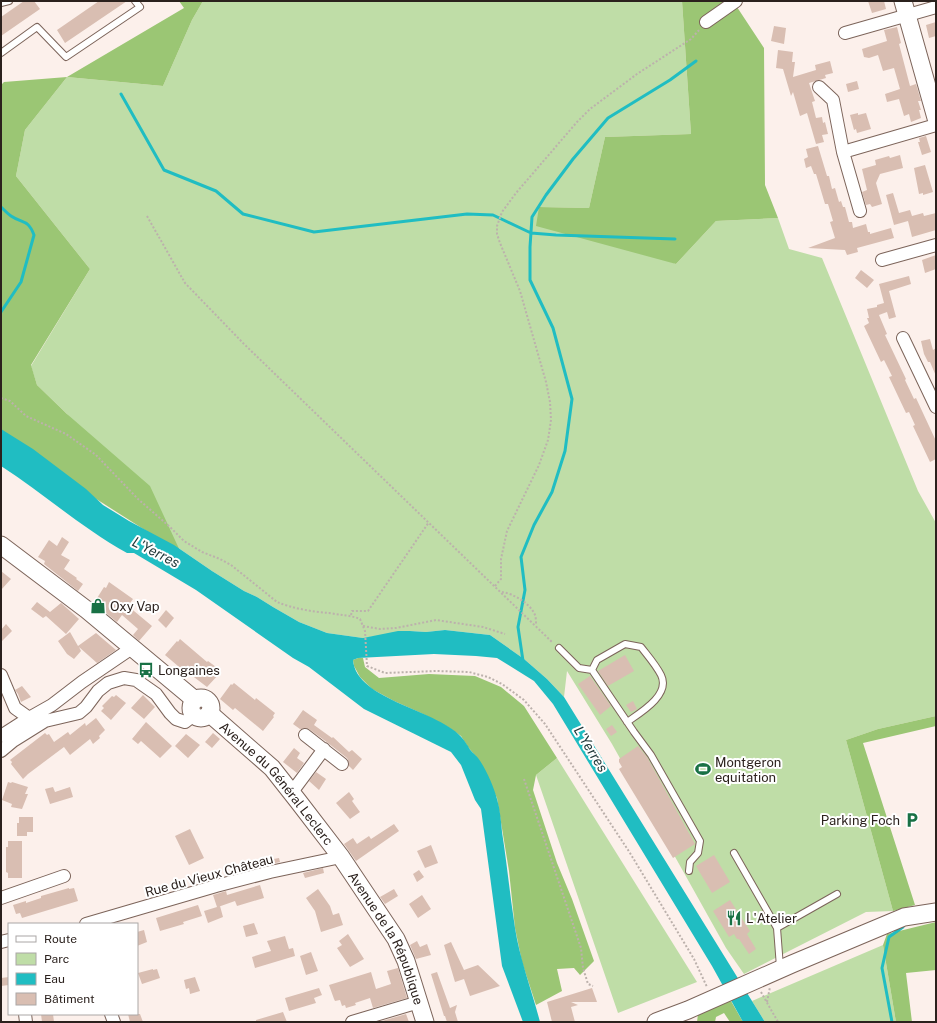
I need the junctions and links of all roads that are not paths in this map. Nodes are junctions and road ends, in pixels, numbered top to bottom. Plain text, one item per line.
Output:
1 (9, 1) edge
2 (135, 1) edge
3 (143, 1) edge
4 (736, 1) edge
5 (1, 3) edge
6 (140, 7) junction
7 (936, 7) edge
8 (905, 8) edge
9 (706, 22) road end
10 (845, 33) dead end
11 (1, 52) edge
12 (819, 87) dead end
13 (936, 118) edge
14 (936, 125) edge
15 (843, 152) junction
16 (860, 211) dead end
17 (936, 245) edge
18 (882, 260) dead end
19 (903, 338) dead end
20 (936, 407) edge
21 (1, 545) edge
22 (132, 648) junction
23 (558, 648) road end
24 (592, 670) junction
25 (1, 675) edge
26 (199, 709) junction
27 (29, 718) junction
28 (627, 722) junction
29 (305, 735) dead end
30 (1, 736) edge
31 (324, 749) junction
32 (1, 751) edge
33 (342, 764) dead end
34 (292, 792) junction
35 (734, 853) dead end
36 (341, 857) junction
37 (689, 871) dead end
38 (64, 876) dead end
39 (837, 894) dead end
40 (1, 898) edge
41 (936, 912) edge
42 (89, 923) edge
43 (777, 928) junction
44 (777, 971) junction
45 (419, 1002) junction
46 (688, 1016) edge
47 (352, 1022) edge
48 (425, 1022) edge
49 (656, 1022) edge

1 - 5 lane
2 - 6 lane
3 - 6 lane
4 - 9 street
6 - 11 lane
7 - 8 street
8 - 10 street
8 - 13 street
12 - 15 street
14 - 15 street
15 - 16 street
17 - 18 street
19 - 20 street
21 - 22 street, Avenue du Général Leclerc
22 - 26 street, Avenue du Général Leclerc
22 - 27 street
23 - 24 lane
24 - 28 lane
24 - 28 lane
25 - 27 street
26 - 32 street
26 - 34 street, Avenue du Général Leclerc
27 - 30 street
28 - 37 lane
29 - 31 street
31 - 33 street
31 - 34 street
34 - 36 street, Avenue du Général Leclerc
35 - 43 lane
36 - 42 street, Rue du Vieux Château
36 - 45 street, Avenue de la République
38 - 40 street
39 - 43 lane
41 - 44 street
43 - 44 lane
44 - 46 street
45 - 47 street
45 - 48 street, Avenue de la République
46 - 49 street

